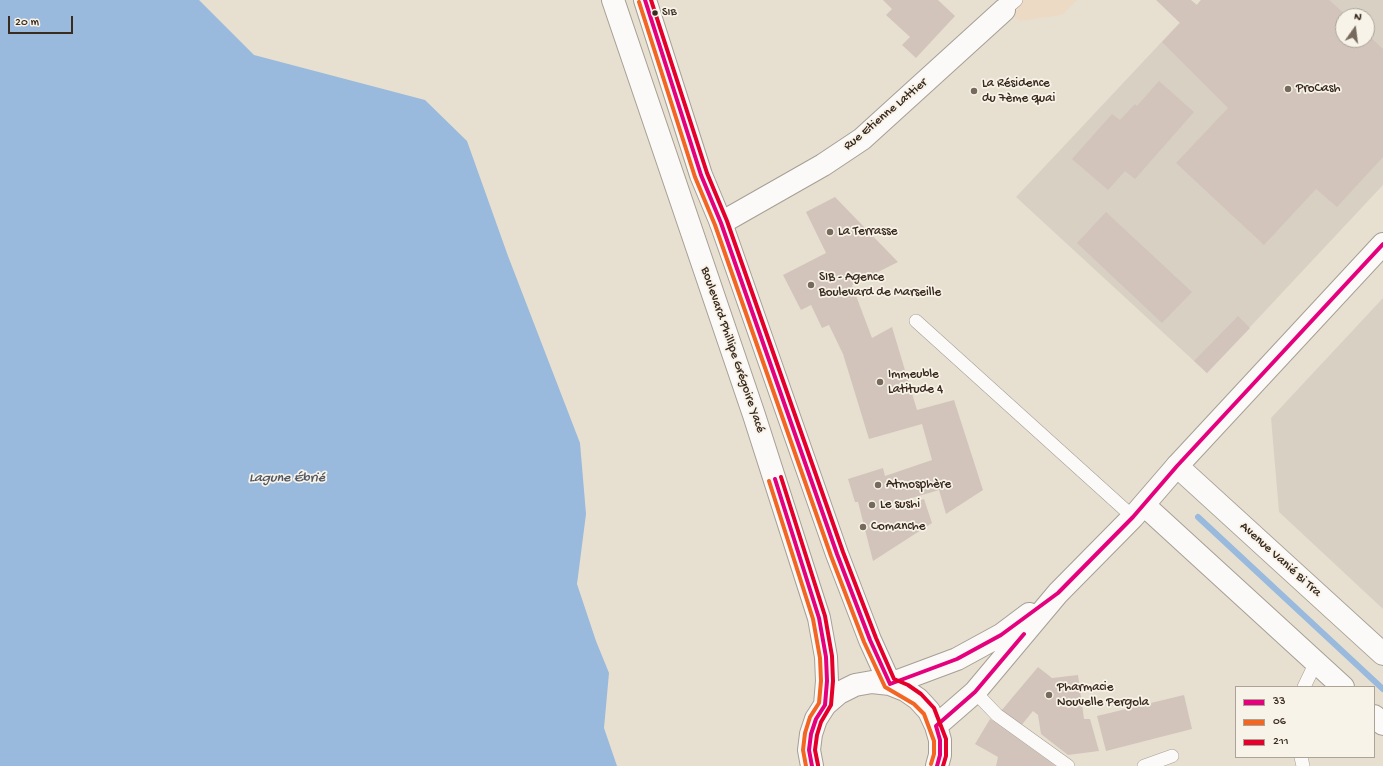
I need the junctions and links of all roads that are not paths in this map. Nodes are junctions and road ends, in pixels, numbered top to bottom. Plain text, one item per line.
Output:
1 (613, 0) edge
2 (645, 0) edge
3 (1010, 5) edge
4 (721, 223) junction
5 (1383, 244) edge
6 (916, 321) dead end
7 (1177, 466) junction
8 (1138, 511) junction
9 (1058, 593) junction
10 (1383, 654) edge
11 (1316, 662) junction
12 (890, 684) junction
13 (1304, 686) edge
14 (1342, 686) edge
15 (975, 692) junction
16 (825, 705) junction
17 (1375, 717) edge
18 (1383, 724) edge
19 (936, 726) junction
20 (1172, 756) dead end
21 (812, 766) edge
22 (937, 766) edge
23 (1068, 766) edge
24 (1144, 766) edge

1 - 16 main road, Boulevard Phillipe Grégoire Yacé
2 - 4 main road
3 - 4 main road, Rue Etienne Lattier
4 - 12 main road
5 - 7 main road
6 - 8 lane
7 - 8 main road
7 - 10 main road, Avenue Vanié Bi Tra
8 - 9 main road
8 - 11 main road
9 - 12 main road
9 - 15 main road
11 - 13 lane
11 - 14 main road
12 - 16 main road
12 - 19 main road
15 - 19 main road
15 - 23 lane
16 - 21 main road
17 - 18 main road
19 - 22 main road
20 - 24 lane

